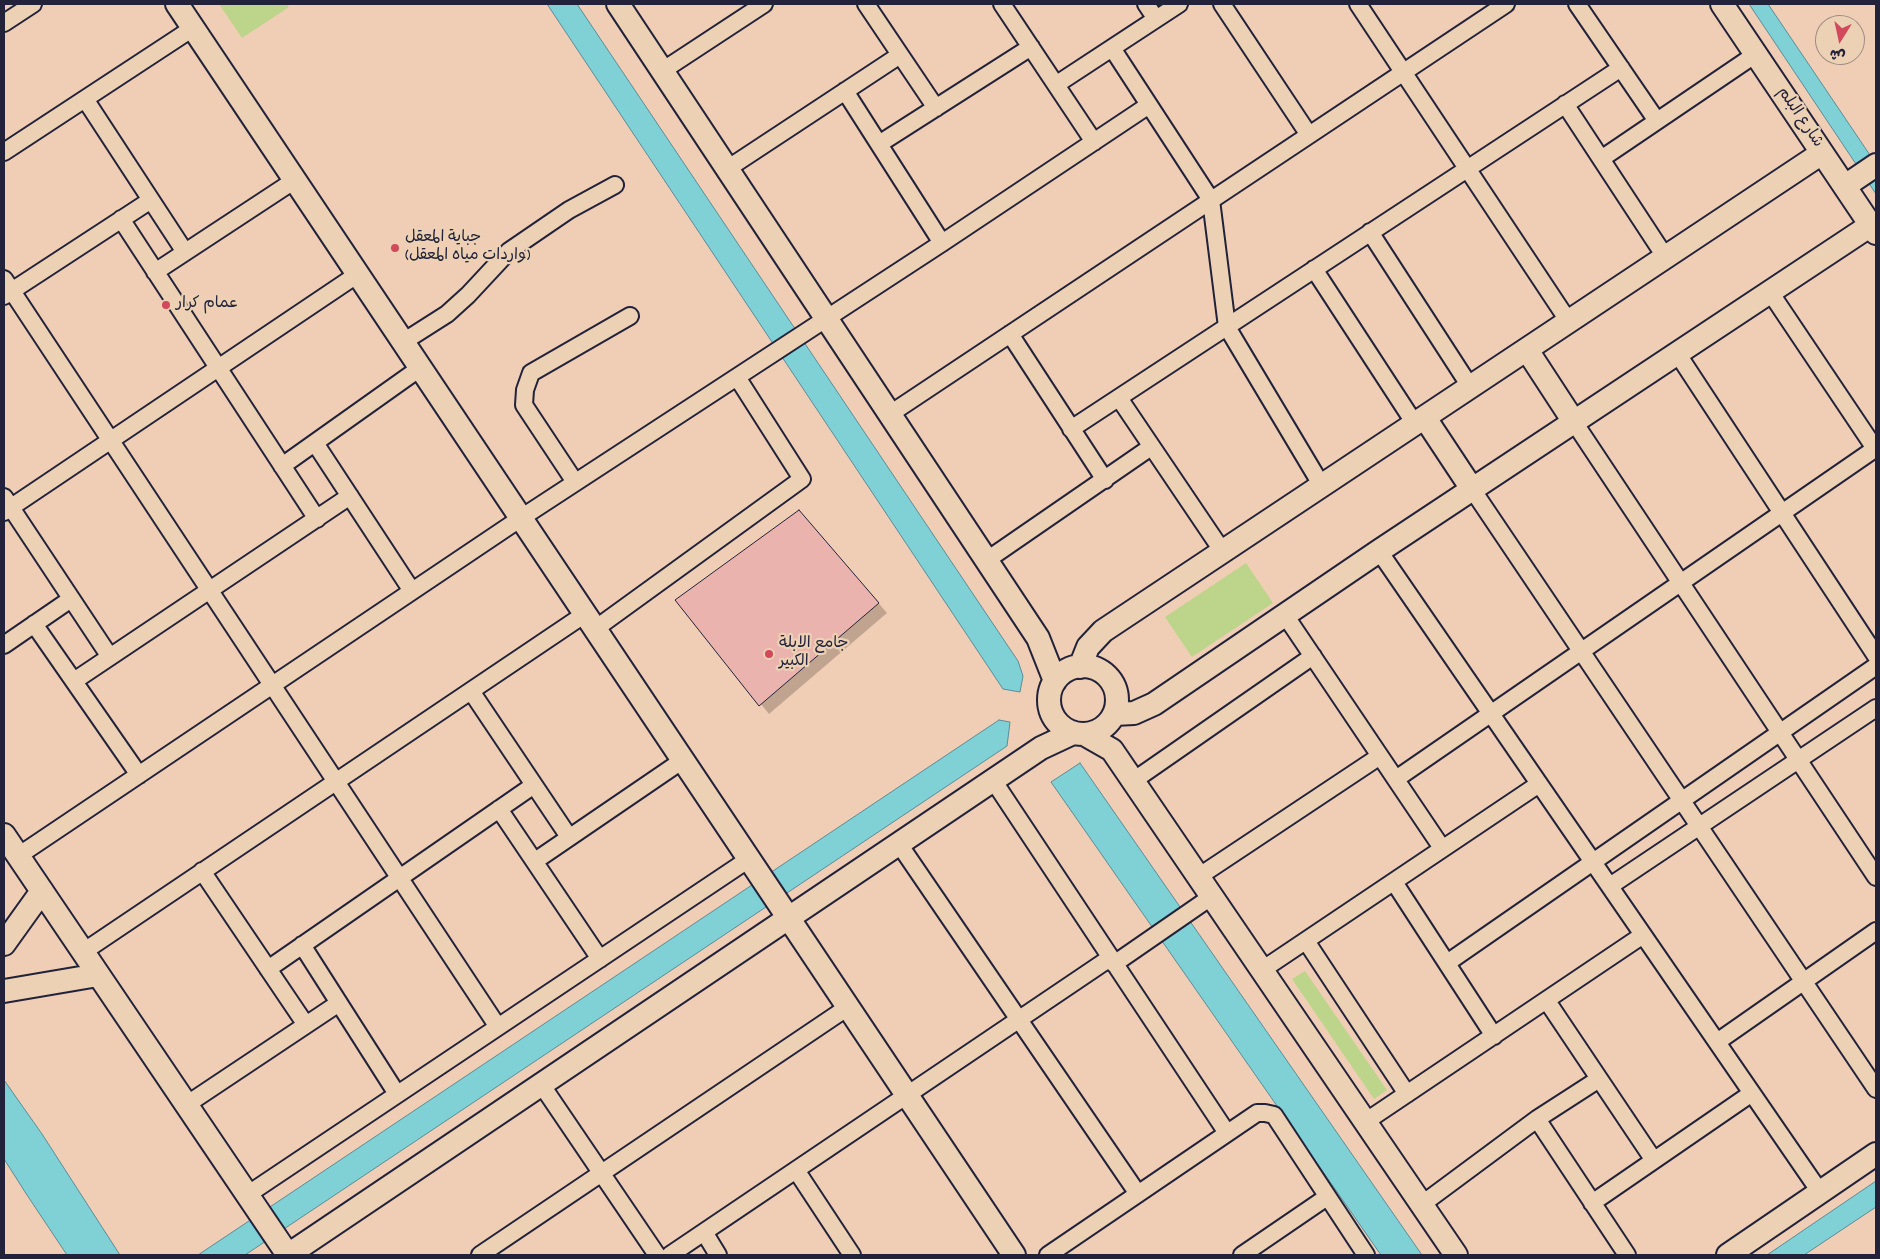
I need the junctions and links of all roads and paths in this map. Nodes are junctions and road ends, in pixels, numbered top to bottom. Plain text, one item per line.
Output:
1 (33, 4) edge
2 (178, 4) edge
3 (618, 4) edge
4 (764, 4) edge
5 (866, 4) edge
6 (1002, 4) edge
7 (1146, 4) edge
8 (1179, 4) edge
9 (1222, 4) edge
10 (1358, 4) edge
11 (1577, 4) edge
12 (1722, 4) edge
13 (1502, 5) edge
14 (10, 14) edge
15 (1156, 19) junction
16 (193, 28) junction
17 (1031, 47) junction
18 (1112, 48) junction
19 (900, 54) junction
20 (1756, 54) junction
21 (1621, 68) junction
22 (662, 71) junction
23 (1402, 73) junction
24 (1058, 84) junction
25 (845, 91) junction
26 (84, 99) junction
27 (1565, 104) junction
28 (1149, 105) junction
29 (936, 108) junction
30 (1657, 121) junction
31 (1309, 135) junction
32 (1094, 142) junction
33 (880, 144) junction
34 (4, 152) edge
35 (1822, 153) junction
36 (1601, 159) junction
37 (1876, 165) edge
38 (727, 169) junction
39 (1466, 169) junction
40 (295, 180) junction
41 (615, 185) dead end
42 (1845, 186) junction
43 (150, 200) junction
44 (1211, 200) junction
45 (121, 219) junction
46 (1874, 229) edge
47 (1370, 232) junction
48 (942, 243) junction
49 (185, 252) junction
50 (1666, 258) junction
51 (1314, 269) junction
52 (156, 272) junction
53 (358, 274) junction
54 (6, 288) edge
55 (1770, 292) junction
56 (630, 316) dead end
57 (826, 319) junction
58 (1569, 322) junction
59 (1227, 327) junction
60 (1010, 334) junction
61 (403, 342) junction
62 (1527, 350) junction
63 (1677, 353) junction
64 (218, 368) junction
65 (420, 368) junction
66 (737, 377) junction
67 (1471, 388) junction
68 (1119, 398) junction
69 (890, 414) junction
70 (1420, 421) junction
71 (1574, 422) junction
72 (1071, 428) junction
73 (111, 440) junction
74 (315, 443) junction
75 (1151, 447) junction
76 (1876, 449) edge
77 (282, 466) junction
78 (1105, 480) junction
79 (575, 482) junction
80 (1322, 486) junction
81 (1472, 489) junction
82 (350, 496) junction
83 (6, 505) edge
84 (1782, 513) junction
85 (520, 518) junction
86 (316, 519) junction
87 (1379, 551) junction
88 (1223, 552) junction
89 (987, 560) junction
90 (1681, 583) junction
91 (210, 590) junction
92 (412, 591) junction
93 (71, 599) junction
94 (1285, 615) junction
95 (590, 621) junction
96 (34, 624) junction
97 (4, 645) edge
98 (1581, 651) junction
99 (1313, 656) junction
100 (1876, 656) edge
101 (110, 657) junction
102 (1876, 666) edge
103 (1069, 672) junction
104 (74, 681) junction
105 (272, 685) junction
106 (470, 690) junction
107 (1876, 708) edge
108 (1050, 710) junction
109 (1491, 714) junction
110 (1113, 717) junction
111 (1780, 732) junction
112 (1078, 734) junction
113 (1041, 748) junction
114 (1112, 750) junction
115 (1380, 756) junction
116 (683, 760) junction
117 (1799, 760) junction
118 (139, 775) junction
119 (1396, 779) junction
120 (993, 780) junction
121 (336, 781) junction
122 (1133, 781) junction
123 (1540, 784) junction
124 (534, 785) junction
125 (1682, 800) junction
126 (499, 809) junction
127 (1699, 826) junction
128 (4, 835) edge
129 (569, 837) junction
130 (899, 844) junction
131 (1442, 848) junction
132 (18, 856) junction
133 (749, 859) junction
134 (535, 861) junction
135 (1593, 862) junction
136 (202, 871) junction
137 (1198, 877) junction
138 (1876, 877) edge
139 (400, 878) junction
140 (1394, 882) junction
141 (1610, 886) junction
142 (42, 891) junction
143 (1212, 897) junction
144 (788, 918) junction
145 (1876, 931) edge
146 (1643, 935) junction
147 (1306, 941) junction
148 (4, 944) edge
149 (302, 945) junction
150 (83, 952) junction
151 (600, 959) junction
152 (1112, 961) junction
153 (1447, 963) junction
154 (268, 969) junction
155 (1262, 970) junction
156 (98, 975) junction
157 (1804, 982) junction
158 (4, 991) edge
159 (1547, 1001) junction
160 (339, 1003) junction
161 (848, 1007) junction
162 (1018, 1020) junction
163 (306, 1026) junction
164 (498, 1027) junction
165 (1494, 1036) junction
166 (1717, 1042) junction
167 (1599, 1079) junction
168 (541, 1084) junction
169 (1876, 1089) edge
170 (1752, 1093) junction
171 (397, 1094) junction
172 (1407, 1094) junction
173 (907, 1095) junction
174 (186, 1105) junction
175 (1538, 1119) junction
176 (1365, 1122) junction
177 (1227, 1133) junction
178 (1876, 1154) edge
179 (1653, 1159) junction
180 (796, 1170) junction
181 (602, 1173) junction
182 (1820, 1192) junction
183 (1138, 1194) junction
184 (247, 1195) junction
185 (1327, 1197) junction
186 (1592, 1203) junction
187 (1421, 1205) junction
188 (704, 1232) junction
189 (288, 1255) edge
190 (480, 1255) edge
191 (657, 1255) edge
192 (670, 1255) edge
193 (718, 1255) edge
194 (852, 1255) edge
195 (1014, 1255) edge
196 (1048, 1255) edge
197 (1242, 1255) edge
198 (1366, 1255) edge
199 (1456, 1255) edge
200 (1627, 1255) edge
201 (1728, 1255) edge

1 - 14 street
2 - 16 street
3 - 22 street
4 - 22 street
5 - 19 street
6 - 17 street
7 - 15 street
8 - 15 street
9 - 31 street
10 - 23 street
11 - 21 street
12 - 20 street, شارع البلم
13 - 23 street
15 - 18 street
16 - 26 street
16 - 40 street
17 - 24 street
17 - 29 street
18 - 24 street
18 - 28 street
19 - 25 street
19 - 29 street
20 - 30 street
20 - 35 street, شارع البلم
21 - 27 street
21 - 30 street
22 - 38 street
23 - 31 street
23 - 39 street
24 - 32 street
25 - 33 street
25 - 38 street
26 - 34 street
26 - 43 street
27 - 36 street
27 - 39 street
28 - 32 street
28 - 44 street
29 - 33 street
30 - 36 street
31 - 44 street
32 - 48 street
33 - 48 street
35 - 42 street, شارع البلم
35 - 50 street
36 - 50 street
37 - 42 street
38 - 57 street
39 - 47 street
39 - 58 street
40 - 49 street
40 - 53 street
41 - 61 street
42 - 46 street, شارع البلم
43 - 45 street
43 - 49 street
44 - 59 street
44 - 60 street
45 - 52 street
45 - 54 street
46 - 55 street
47 - 51 street
47 - 67 street
48 - 57 street
49 - 52 street
50 - 58 street
51 - 59 street
51 - 70 street
52 - 64 street
53 - 61 street
53 - 64 street
54 - 73 street
55 - 63 street
55 - 76 street
56 - 79 street
57 - 66 street
57 - 69 street
58 - 62 street
59 - 68 street
59 - 80 street
60 - 69 street
60 - 72 street
61 - 65 street
62 - 67 street
62 - 71 street
63 - 71 street
63 - 84 street
64 - 73 street
64 - 77 street
65 - 74 street
65 - 85 street
66 - 79 street
66 - 95 street
67 - 70 street
68 - 72 street
68 - 75 street
69 - 89 street
70 - 80 street
70 - 81 street
71 - 81 street
71 - 90 street
72 - 78 street
73 - 83 street
73 - 91 street
74 - 77 street
74 - 82 street
75 - 78 street
75 - 88 street
76 - 84 street
77 - 86 street
78 - 89 street
79 - 85 street
80 - 88 street
81 - 87 street
81 - 98 street
82 - 86 street
82 - 92 street
83 - 93 street
84 - 90 street
84 - 100 street
85 - 92 street
85 - 95 street
86 - 91 street
87 - 94 street
87 - 109 street
88 - 103 street
89 - 103 street
90 - 98 street
90 - 111 street
91 - 101 street
91 - 105 street
92 - 105 street
93 - 96 street
93 - 101 street
94 - 99 street
94 - 110 street
95 - 106 street
95 - 116 street
96 - 97 street
96 - 104 street
98 - 109 street
98 - 125 street
99 - 115 street
99 - 122 street
101 - 104 street
102 - 111 street
103 - 108 street
103 - 110 street
104 - 118 street
105 - 118 street
105 - 121 street
106 - 121 street
106 - 124 street
107 - 117 street
108 - 112 street
108 - 113 street
109 - 119 street
109 - 123 street
110 - 112 street
110 - 114 street
111 - 117 street
111 - 125 street
112 - 113 street
112 - 114 street
113 - 120 street
114 - 122 street
115 - 119 street
115 - 137 street
116 - 129 street
116 - 133 street
117 - 127 street
117 - 138 street
118 - 132 street
119 - 131 street
120 - 130 street
120 - 152 street
121 - 136 street
121 - 139 street
122 - 137 street
123 - 131 street
123 - 135 street
124 - 126 street
124 - 129 street
125 - 127 street
125 - 135 street
126 - 134 street
126 - 139 street
127 - 141 street
127 - 157 street
128 - 132 street
129 - 134 street
130 - 144 street
130 - 162 street
131 - 140 street
132 - 142 street
133 - 144 street
133 - 151 street
134 - 151 street
135 - 141 street
135 - 153 street
136 - 150 street
136 - 154 street
137 - 143 street
139 - 149 street
139 - 164 street
140 - 147 street
140 - 153 street
141 - 146 street
142 - 148 street
142 - 150 street
143 - 152 street
143 - 155 street
144 - 161 street
144 - 168 street
145 - 157 street
146 - 159 street
146 - 166 street
147 - 155 street
147 - 172 street
149 - 154 street
149 - 160 street
150 - 156 street
151 - 164 street
152 - 162 street
152 - 177 street
153 - 165 street
154 - 163 street
155 - 176 street
156 - 158 street
156 - 174 street
157 - 166 street
157 - 169 street
159 - 165 street
159 - 167 street
160 - 163 street
160 - 171 street
161 - 173 street
161 - 181 street
162 - 173 street
162 - 183 street
163 - 174 street
164 - 171 street
165 - 172 street
166 - 170 street
167 - 175 street
167 - 179 street
168 - 181 street
168 - 189 street
170 - 179 street
170 - 182 street
171 - 184 street
172 - 176 street
173 - 180 street
173 - 195 street
174 - 184 street
175 - 186 street
175 - 187 street
176 - 187 street
177 - 183 street
177 - 185 street
178 - 182 street
179 - 186 street
180 - 188 street
180 - 194 street
181 - 190 street
181 - 191 street
182 - 201 street
183 - 196 street
184 - 189 street
185 - 197 street
185 - 198 street
186 - 200 street
187 - 199 street
188 - 192 street
188 - 193 street

